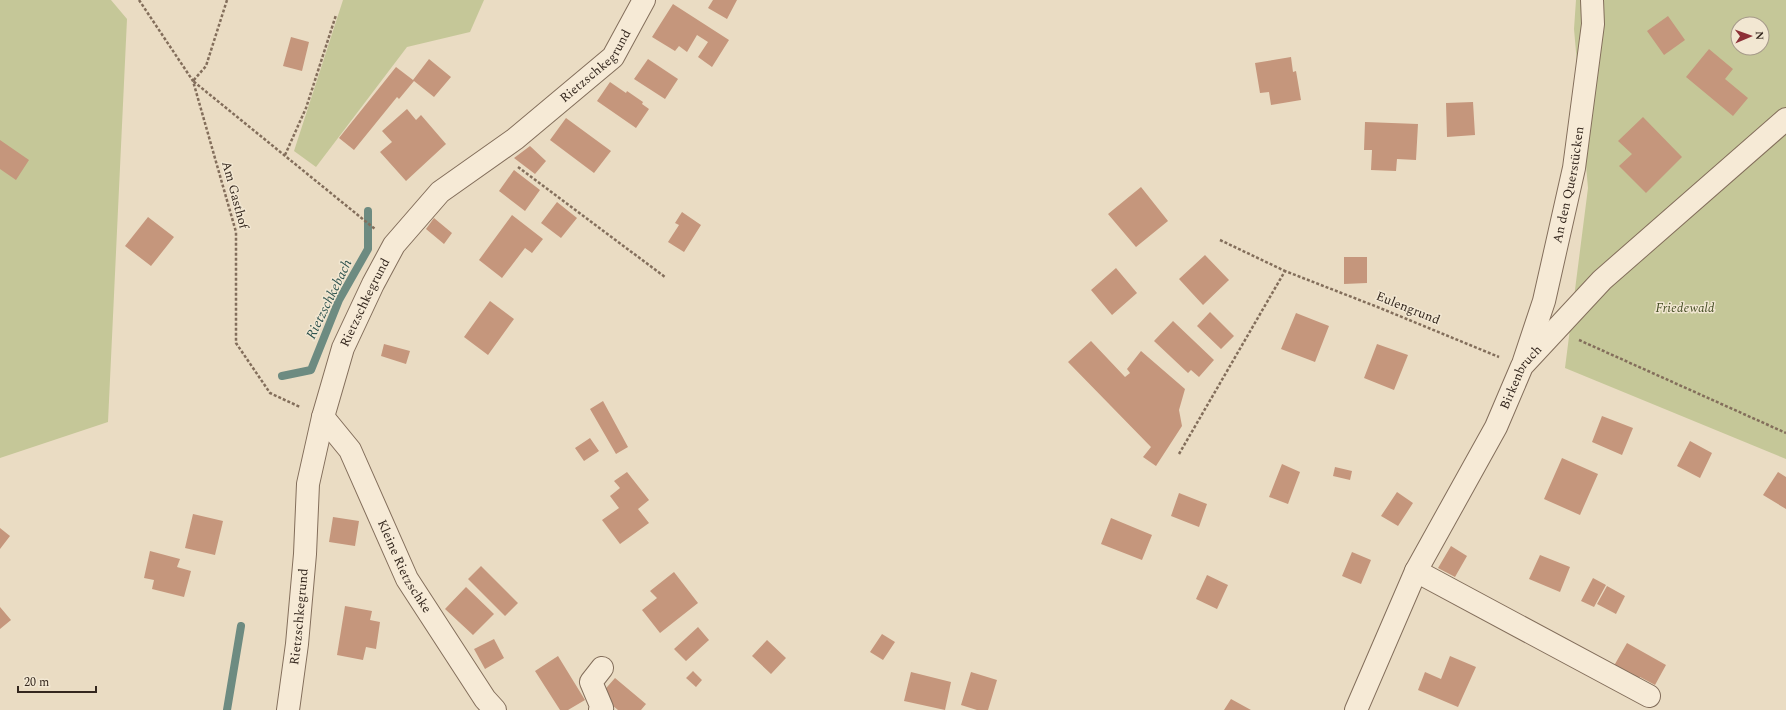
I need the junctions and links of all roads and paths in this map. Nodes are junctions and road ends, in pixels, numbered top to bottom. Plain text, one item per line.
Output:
1 (139, 0) edge
2 (227, 0) edge
3 (644, 0) edge
4 (1592, 0) edge
5 (336, 15) dead end
6 (193, 81) junction
7 (1786, 119) edge
8 (285, 155) junction
9 (513, 163) dead end
10 (1220, 240) dead end
11 (394, 245) junction
12 (1285, 271) junction
13 (665, 277) dead end
14 (1557, 330) junction
15 (1522, 366) junction
16 (323, 417) junction
17 (1786, 433) edge
18 (1179, 454) dead end
19 (1416, 571) junction
20 (602, 668) dead end
21 (1649, 696) dead end
22 (288, 710) edge
23 (495, 710) edge
24 (600, 710) edge
25 (1356, 710) edge

1 - 6 path, Am Gasthof
2 - 6 path
3 - 11 street, Rietzschkegrund
4 - 15 street, An den Querstücken
5 - 8 path
6 - 8 path
6 - 16 path, Am Gasthof
7 - 14 street, Birkenbruch
8 - 11 path
9 - 13 path
10 - 12 path, Eulengrund
11 - 16 street, Rietzschkegrund
12 - 15 path, Eulengrund
12 - 18 path
14 - 15 street, Birkenbruch
14 - 17 path
15 - 19 street, Birkenbruch
16 - 22 street, Rietzschkegrund
16 - 23 street, Kleine Rietzschke
19 - 21 street
19 - 25 street, Birkenbruch
20 - 24 street

